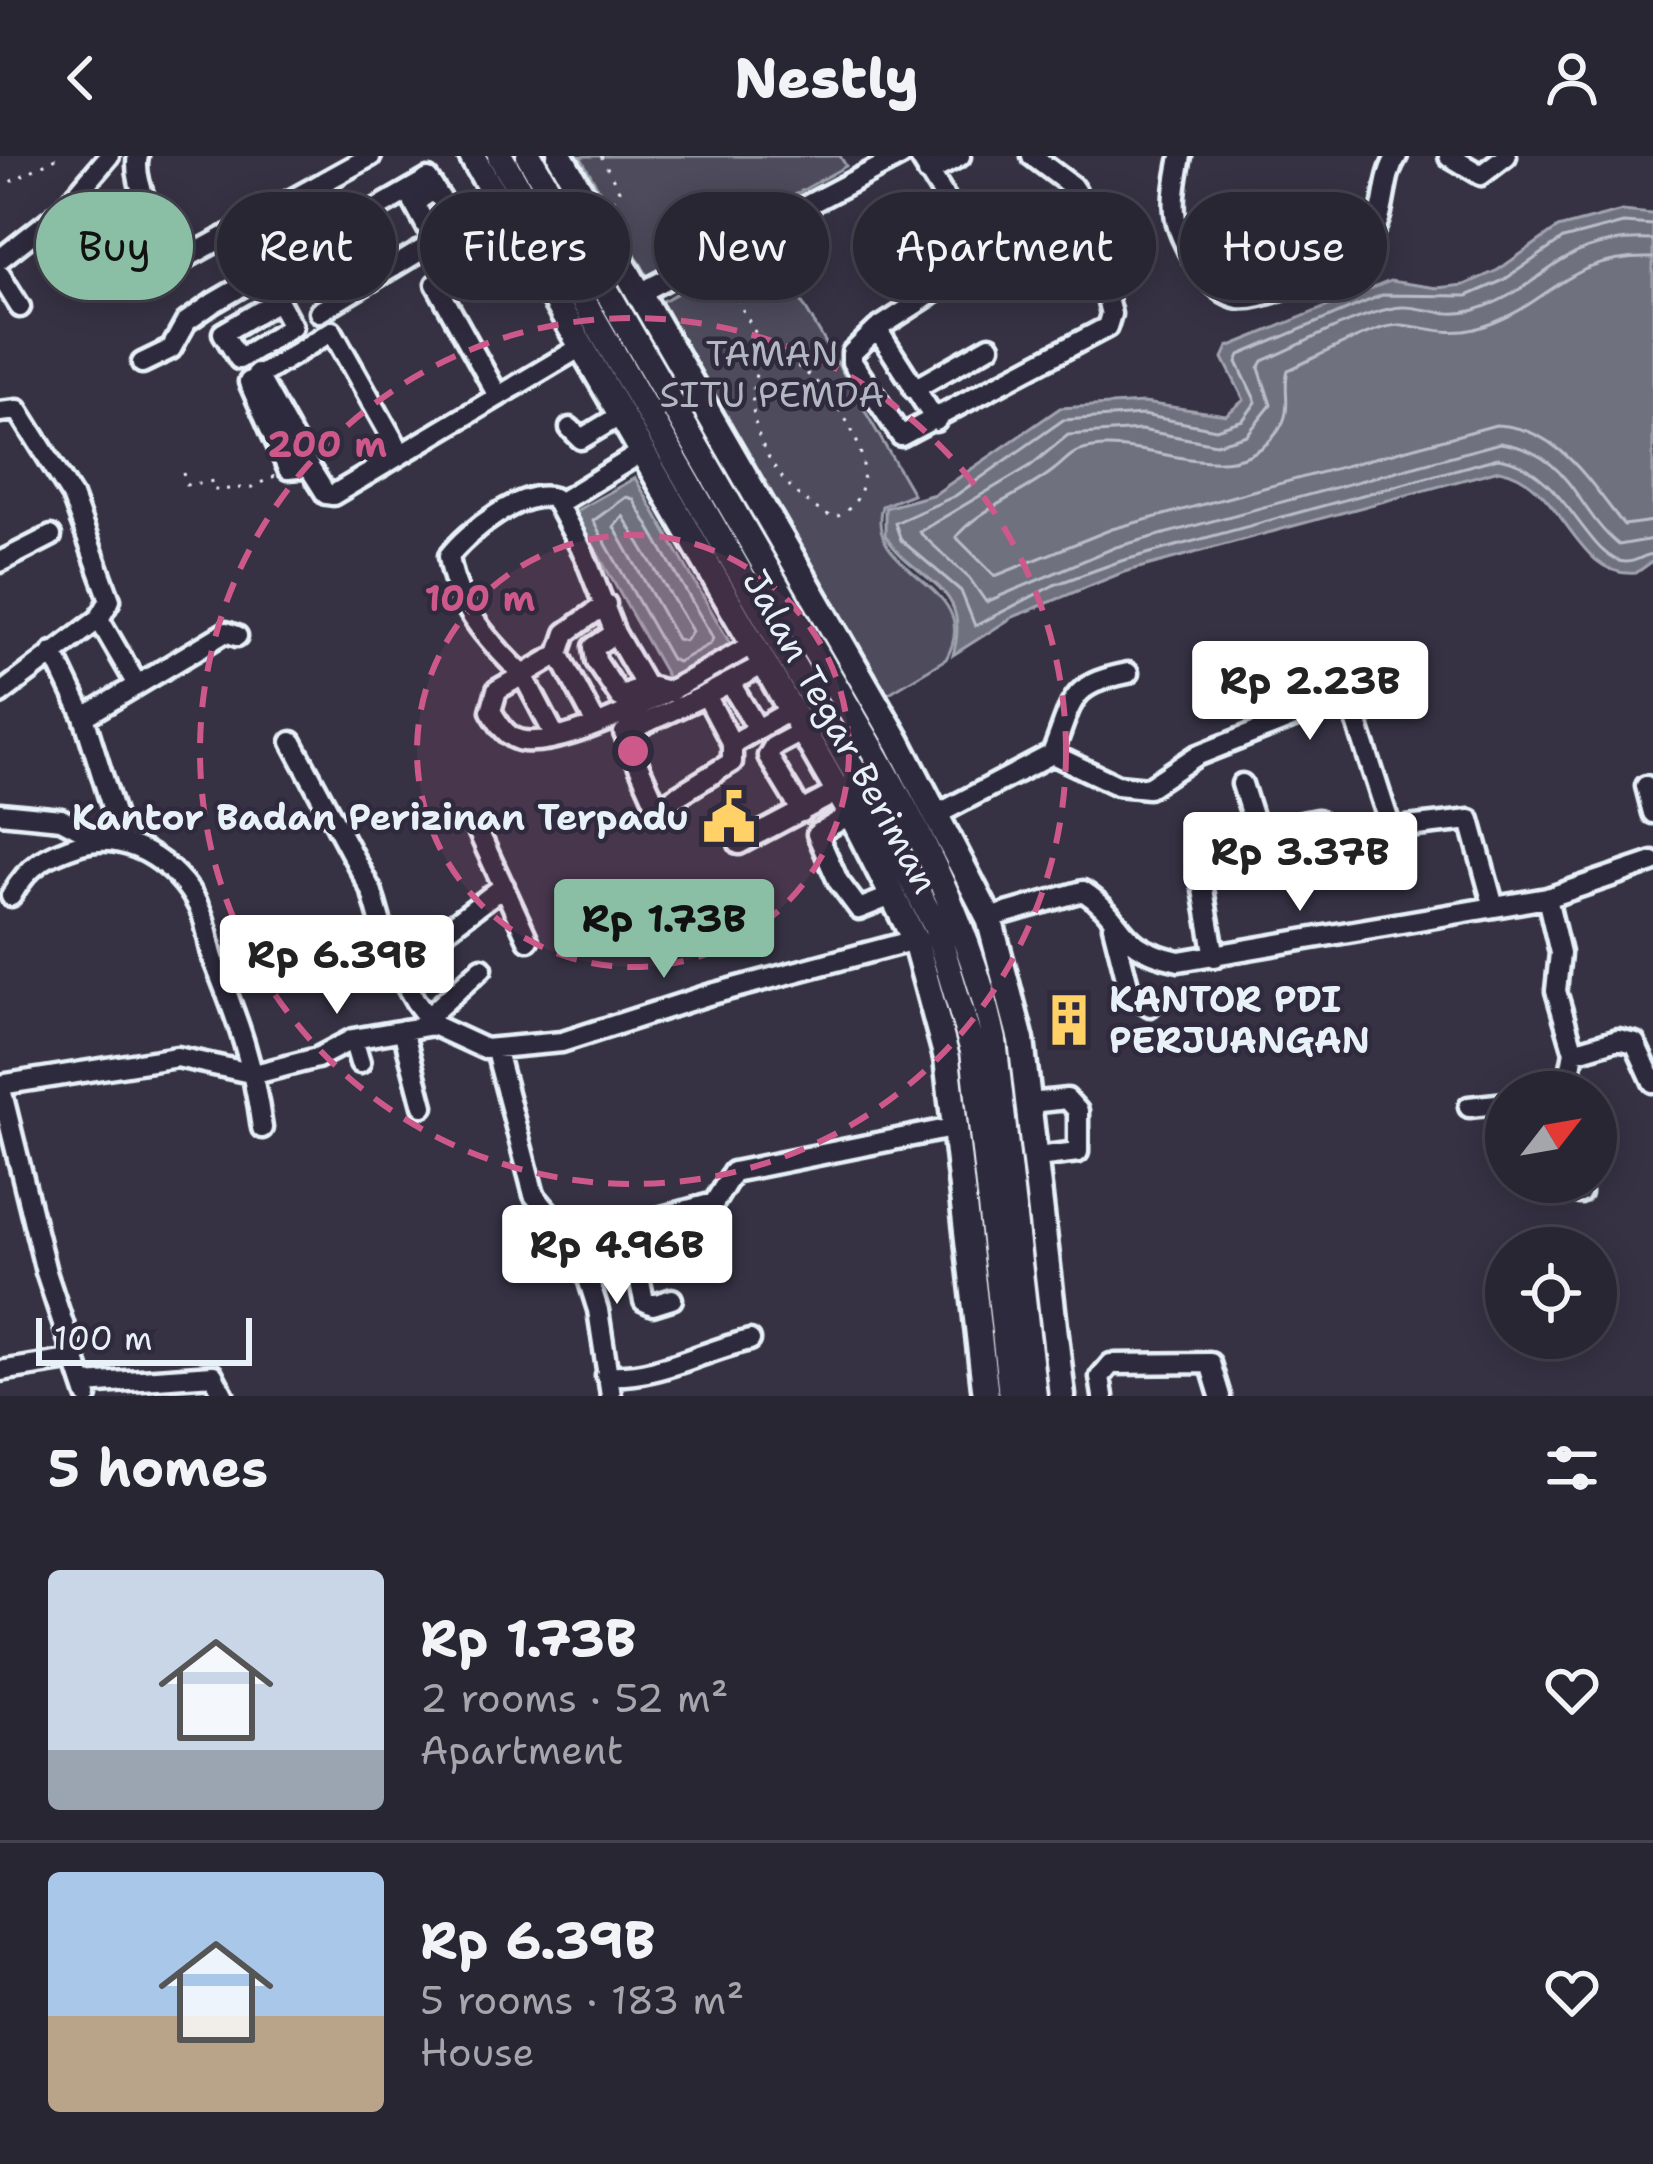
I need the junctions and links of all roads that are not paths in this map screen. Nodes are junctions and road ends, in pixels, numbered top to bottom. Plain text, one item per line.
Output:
1 (110, 156) edge
2 (138, 156) edge
3 (371, 156) edge
4 (472, 156) edge
5 (500, 156) edge
6 (529, 156) edge
7 (560, 156) edge
8 (960, 156) edge
9 (1031, 156) edge
10 (1181, 156) edge
11 (1396, 156) edge
12 (1449, 156) edge
13 (1505, 156) edge
14 (898, 157) edge
15 (862, 165) edge
16 (924, 165) edge
17 (436, 188) junction
18 (78, 192) edge
19 (430, 192) edge
20 (438, 192) edge
21 (493, 192) edge
22 (514, 192) edge
23 (1384, 192) edge
24 (396, 197) edge
25 (1180, 227) edge
26 (36, 230) edge
27 (420, 251) edge
28 (0, 259) edge
29 (0, 275) edge
30 (640, 293) junction
31 (220, 300) edge
32 (445, 300) edge
33 (560, 300) edge
34 (569, 300) edge
35 (20, 307) dead end
36 (319, 313) dead end
37 (877, 329) junction
38 (990, 346) dead end
39 (581, 347) junction
40 (142, 363) dead end
41 (914, 389) junction
42 (498, 396) junction
43 (0, 412) edge
44 (621, 415) junction
45 (936, 421) junction
46 (570, 428) dead end
47 (653, 445) junction
48 (401, 454) junction
49 (559, 503) junction
50 (51, 536) dead end
51 (744, 555) junction
52 (0, 562) edge
53 (606, 604) junction
54 (99, 619) junction
55 (615, 633) junction
56 (237, 636) dead end
57 (53, 652) junction
58 (559, 654) junction
59 (759, 654) junction
60 (1128, 673) dead end
61 (523, 675) junction
62 (136, 683) junction
63 (730, 683) junction
64 (645, 685) junction
65 (671, 692) junction
66 (0, 694) edge
67 (706, 695) junction
68 (84, 717) junction
69 (797, 721) junction
70 (596, 724) junction
71 (758, 728) junction
72 (554, 734) junction
73 (292, 742) dead end
74 (898, 742) junction
75 (732, 744) junction
76 (874, 754) junction
77 (1052, 754) junction
78 (1242, 784) dead end
79 (1646, 786) dead end
80 (850, 795) junction
81 (802, 812) junction
82 (0, 813) edge
83 (1653, 813) edge
84 (938, 814) junction
85 (1317, 820) dead end
86 (1257, 832) junction
87 (479, 833) dead end
88 (99, 838) junction
89 (122, 838) junction
90 (739, 844) dead end
91 (1653, 862) edge
92 (503, 886) junction
93 (894, 895) junction
94 (10, 896) dead end
95 (1547, 898) junction
96 (1494, 907) junction
97 (989, 918) junction
98 (1113, 921) junction
99 (528, 940) dead end
100 (915, 940) junction
101 (1215, 957) junction
102 (391, 959) junction
103 (482, 968) dead end
104 (1150, 1006) dead end
105 (430, 1021) junction
106 (403, 1030) junction
107 (352, 1040) junction
108 (496, 1051) junction
109 (1574, 1052) junction
110 (360, 1064) dead end
111 (1570, 1071) edge
112 (255, 1074) junction
113 (1653, 1082) edge
114 (0, 1085) edge
115 (1030, 1103) junction
116 (1485, 1105) edge
117 (423, 1106) dead end
118 (1469, 1107) dead end
119 (957, 1127) junction
120 (262, 1128) dead end
121 (1037, 1157) junction
122 (628, 1226) junction
123 (578, 1247) junction
124 (672, 1299) dead end
125 (751, 1340) dead end
126 (76, 1359) junction
127 (0, 1371) edge
128 (606, 1375) junction
129 (86, 1390) edge
130 (224, 1396) edge
131 (611, 1396) edge
132 (986, 1396) edge
133 (1011, 1396) edge
134 (1034, 1396) edge
135 (1062, 1396) edge
136 (1103, 1396) edge
137 (1220, 1396) edge

1 - 18 street
2 - 3 street
4 - 21 main road, Jalan Tegar Beriman
5 - 22 main road, Jalan Tegar Beriman
6 - 51 main road, Jalan Tegar Beriman
7 - 30 main road, Jalan Tegar Beriman
8 - 16 street
9 - 45 street
10 - 25 street
11 - 23 street
12 - 13 street
14 - 15 street
15 - 30 street
16 - 37 street
17 - 19 street
17 - 20 street
17 - 24 street
26 - 28 street
27 - 36 street
29 - 35 street
30 - 74 main road, Jalan Tegar Beriman
31 - 40 street
32 - 42 street
33 - 39 main road, Jalan Tegar Beriman
34 - 47 main road, Jalan Tegar Beriman
37 - 41 street
37 - 45 street
38 - 41 street
39 - 42 street
39 - 44 main road, Jalan Tegar Beriman
41 - 45 street
42 - 48 street
43 - 54 street
44 - 46 street
44 - 47 main road, Jalan Tegar Beriman
47 - 49 street
47 - 51 main road, Jalan Tegar Beriman
47 - 59 main road, Jalan Tegar Beriman
48 - 48 street
49 - 53 street
49 - 61 street
50 - 52 street
51 - 76 main road, Jalan Tegar Beriman
51 - 80 main road, Jalan Tegar Beriman
53 - 55 street
53 - 58 street
54 - 57 street
54 - 62 street
55 - 64 street
55 - 64 street
56 - 62 street
57 - 66 street
57 - 68 street
58 - 61 street
58 - 70 street
59 - 63 street
59 - 65 street
59 - 69 main road, Jalan Tegar Beriman
60 - 77 street
61 - 72 street
61 - 72 street
62 - 68 street
63 - 67 street
63 - 71 street
64 - 65 street
65 - 70 street
67 - 75 street
67 - 75 street
68 - 89 street
69 - 71 street
69 - 80 main road, Jalan Tegar Beriman
69 - 81 street
70 - 72 street
71 - 75 street
73 - 102 street
74 - 76 main road
74 - 84 main road, Jalan Tegar Beriman
76 - 134 main road, Jalan Tegar Beriman
77 - 84 street
77 - 96 street
78 - 86 street
79 - 83 street
80 - 81 street
80 - 93 main road, Jalan Tegar Beriman
80 - 93 street
80 - 133 main road, Jalan Tegar Beriman
81 - 90 street
82 - 88 street
84 - 97 main road, Jalan Tegar Beriman
85 - 86 street
86 - 101 street
87 - 92 street
88 - 89 street
88 - 94 street
89 - 112 street
91 - 95 street
92 - 99 street
92 - 102 street
93 - 100 main road, Jalan Tegar Beriman
95 - 96 street
95 - 109 street
96 - 101 street
97 - 98 street
97 - 115 main road, Jalan Tegar Beriman
98 - 101 street
98 - 104 street
100 - 108 street
100 - 119 main road, Jalan Tegar Beriman
102 - 105 street
103 - 105 street
105 - 106 street
105 - 108 street
106 - 107 street
106 - 117 street
107 - 110 street
107 - 112 street
108 - 123 street
109 - 111 street
109 - 113 street
112 - 114 street
112 - 120 street
114 - 126 street
115 - 121 main road, Jalan Tegar Beriman
115 - 121 street
116 - 118 street
119 - 122 street
119 - 132 main road, Jalan Tegar Beriman
121 - 135 main road, Jalan Tegar Beriman
122 - 123 street
122 - 124 street
123 - 128 street
125 - 128 street
126 - 127 street
126 - 129 street
128 - 131 street
129 - 130 street
136 - 137 street

